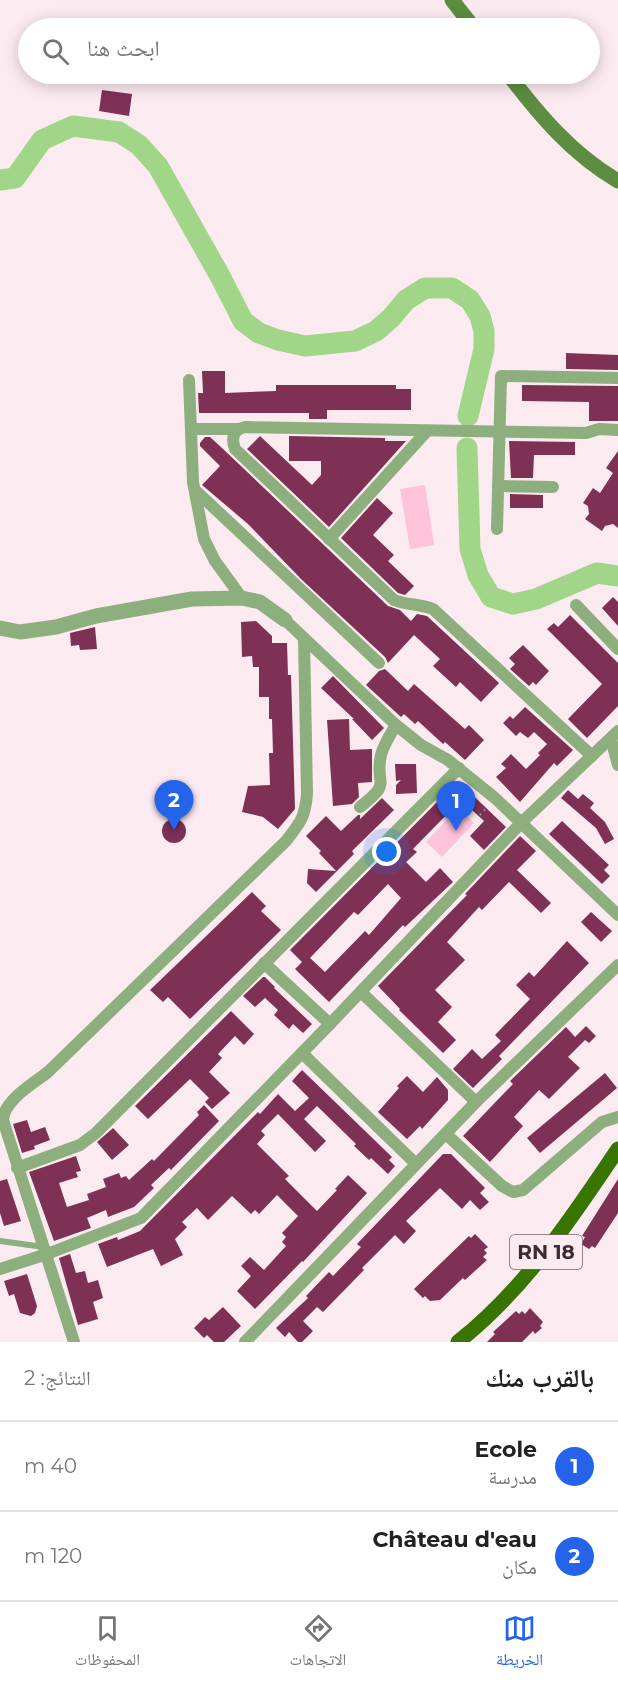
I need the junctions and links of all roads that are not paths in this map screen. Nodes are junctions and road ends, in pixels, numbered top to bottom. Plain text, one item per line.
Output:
1 (452, 0) edge
2 (466, 18) edge
3 (516, 84) edge
4 (618, 181) edge
5 (618, 378) edge
6 (189, 380) dead end
7 (191, 429) junction
8 (238, 429) junction
9 (618, 430) edge
10 (427, 431) junction
11 (500, 431) junction
12 (498, 486) junction
13 (553, 487) dead end
14 (195, 490) junction
15 (497, 529) dead end
16 (329, 539) junction
17 (242, 598) junction
18 (576, 605) dead end
19 (285, 620) joint
20 (0, 628) edge
21 (304, 638) junction
22 (618, 649) edge
23 (379, 663) dead end
24 (396, 725) junction
25 (614, 735) edge
26 (592, 756) junction
27 (618, 765) edge
28 (459, 768) junction
29 (360, 807) dead end
30 (521, 823) junction
31 (618, 915) edge
32 (264, 963) junction
33 (618, 965) edge
34 (361, 992) junction
35 (330, 1024) junction
36 (302, 1053) junction
37 (476, 1102) junction
38 (618, 1117) edge
39 (446, 1134) junction
40 (618, 1149) edge
41 (416, 1164) junction
42 (17, 1168) junction
43 (0, 1241) edge
44 (46, 1251) junction
45 (0, 1269) edge
46 (74, 1342) edge
47 (245, 1342) edge
48 (458, 1342) edge

1 - 2 main road
3 - 4 main road
5 - 11 street
6 - 7 street
7 - 8 street
7 - 14 street
8 - 10 street
8 - 16 street
9 - 11 street
10 - 11 street
10 - 16 street
11 - 12 street
12 - 13 street
12 - 15 street
14 - 17 street
14 - 23 street
16 - 26 street
17 - 19 street
17 - 20 street
18 - 22 street
19 - 21 street
21 - 24 street
21 - 42 street
24 - 28 street
24 - 29 street
25 - 26 street
25 - 27 street
26 - 30 street
28 - 30 street
28 - 32 street
30 - 31 street
30 - 34 street
32 - 35 street
32 - 42 street
33 - 37 street
34 - 35 street
34 - 37 street
35 - 36 street
36 - 41 street
36 - 44 street
37 - 39 street
38 - 39 street
39 - 41 street
40 - 48 main road, RN 18
41 - 47 street
42 - 44 street
43 - 44 lane
44 - 45 street
44 - 46 street

